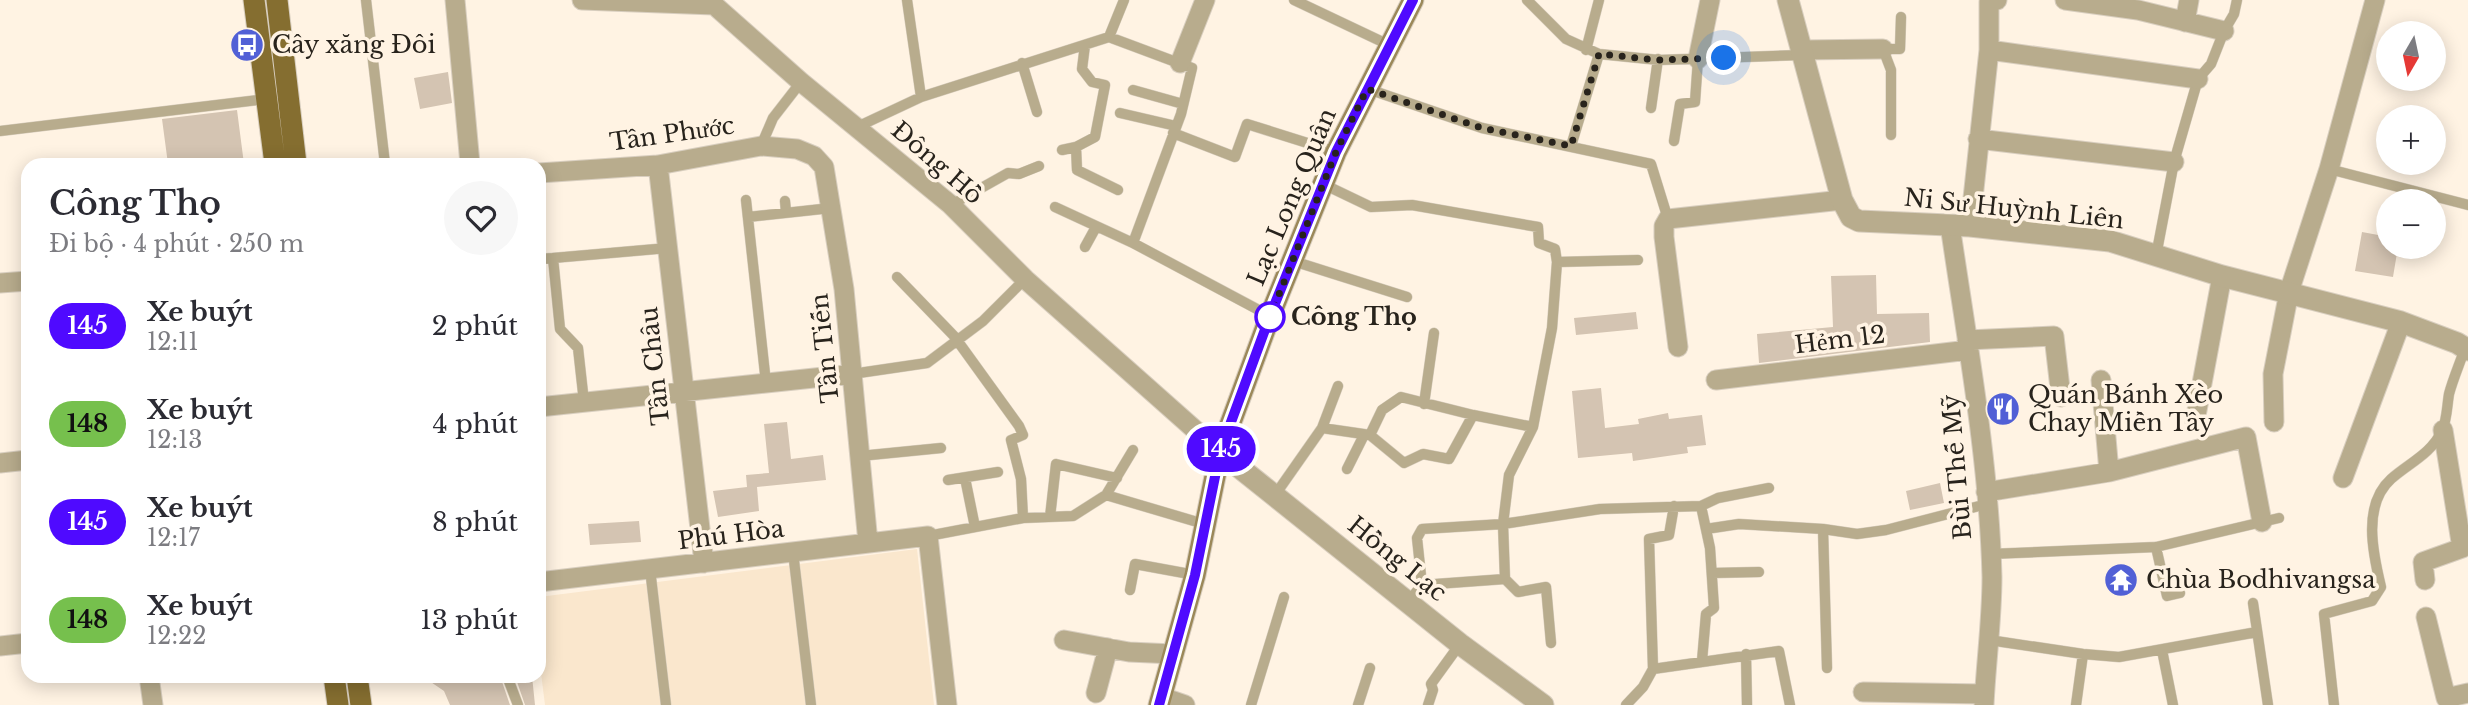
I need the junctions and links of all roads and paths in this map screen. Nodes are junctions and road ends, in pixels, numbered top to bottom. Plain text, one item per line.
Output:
1 (254, 0) edge
2 (277, 0) edge
3 (366, 0) edge
4 (455, 0) edge
5 (582, 0) edge
6 (907, 0) edge
7 (1124, 0) edge
8 (1205, 0) edge
9 (1294, 0) edge
10 (1413, 0) edge
11 (1527, 0) edge
12 (1599, 0) edge
13 (1710, 0) edge
14 (1788, 0) edge
15 (2065, 0) edge
16 (2189, 0) edge
17 (2237, 0) edge
18 (2375, 0) edge
19 (1991, 1) edge
20 (713, 3) edge
21 (1901, 17) dead end
22 (2185, 22) junction
23 (2224, 32) junction
24 (1109, 37) junction
25 (1085, 44) junction
26 (1389, 45) junction
27 (1882, 49) junction
28 (1586, 50) junction
29 (1989, 50) junction
30 (1801, 53) junction
31 (1599, 54) junction
32 (1698, 59) junction
33 (1658, 60) junction
34 (1022, 63) junction
35 (1186, 65) junction
36 (2198, 79) junction
37 (800, 82) junction
38 (1367, 89) junction
39 (1133, 90) dead end
40 (921, 97) junction
41 (266, 99) junction
42 (1183, 104) junction
43 (1651, 108) dead end
44 (1037, 112) dead end
45 (1121, 113) dead end
46 (857, 127) junction
47 (1175, 130) junction
48 (0, 131) edge
49 (1891, 135) dead end
50 (1978, 139) junction
51 (1674, 141) dead end
52 (761, 146) junction
53 (1571, 146) junction
54 (1076, 147) junction
55 (1062, 150) dead end
56 (1336, 152) junction
57 (810, 154) joint
58 (274, 158) edge
59 (295, 158) edge
60 (384, 158) edge
61 (469, 158) edge
62 (2174, 162) junction
63 (658, 164) junction
64 (1039, 166) dead end
65 (2329, 169) junction
66 (546, 172) edge
67 (1322, 183) junction
68 (1118, 190) dead end
69 (746, 200) dead end
70 (1842, 200) junction
71 (2468, 203) edge
72 (951, 205) junction
73 (1055, 207) dead end
74 (831, 208) junction
75 (748, 217) junction
76 (1668, 219) junction
77 (1960, 226) junction
78 (1096, 227) junction
79 (1133, 243) junction
80 (1085, 247) dead end
81 (668, 248) junction
82 (2156, 256) junction
83 (546, 258) edge
84 (553, 258) junction
85 (1639, 260) dead end
86 (1293, 261) junction
87 (1556, 262) junction
88 (2222, 276) junction
89 (897, 277) dead end
90 (1026, 279) junction
91 (21, 282) edge
92 (0, 283) edge
93 (2289, 292) junction
94 (1407, 297) dead end
95 (1270, 316) junction
96 (2401, 322) junction
97 (1434, 333) dead end
98 (957, 340) junction
99 (1968, 345) junction
100 (1678, 346) dead end
101 (2467, 349) edge
102 (852, 374) junction
103 (1716, 380) dead end
104 (2101, 380) dead end
105 (766, 383) junction
106 (1338, 386) dead end
107 (682, 392) junction
108 (2061, 397) dead end
109 (584, 402) junction
110 (1423, 404) junction
111 (546, 406) edge
112 (1473, 415) junction
113 (2195, 421) dead end
114 (2274, 422) dead end
115 (1533, 426) junction
116 (1322, 428) junction
117 (2443, 430) junction
118 (1367, 435) junction
119 (941, 448) dead end
120 (1133, 450) dead end
121 (1220, 452) junction
122 (860, 456) junction
123 (21, 461) edge
124 (0, 463) edge
125 (1347, 469) dead end
126 (2109, 471) junction
127 (998, 472) dead end
128 (965, 478) junction
129 (1117, 478) junction
130 (2343, 478) dead end
131 (948, 480) dead end
132 (1769, 488) dead end
133 (1106, 495) junction
134 (1275, 495) junction
135 (1986, 498) junction
136 (1674, 506) junction
137 (1700, 506) junction
138 (1050, 517) junction
139 (1023, 518) junction
140 (2271, 520) joint
141 (1204, 524) junction
142 (1503, 524) junction
143 (975, 527) junction
144 (1823, 529) junction
145 (1706, 530) junction
146 (928, 536) junction
147 (868, 543) junction
148 (2156, 547) junction
149 (793, 552) junction
150 (1990, 554) junction
151 (704, 563) junction
152 (650, 569) junction
153 (1759, 572) dead end
154 (1712, 573) junction
155 (1195, 575) junction
156 (1505, 579) junction
157 (2425, 580) dead end
158 (546, 581) edge
159 (1422, 585) junction
160 (1130, 590) dead end
161 (2180, 593) dead end
162 (1284, 597) dead end
163 (1408, 602) junction
164 (2253, 603) dead end
165 (2426, 617) dead end
166 (2257, 632) junction
167 (1064, 640) dead end
168 (1989, 640) junction
169 (1551, 643) dead end
170 (21, 644) edge
171 (1460, 644) junction
172 (0, 646) edge
173 (1108, 648) junction
174 (2162, 650) junction
175 (1173, 654) junction
176 (1746, 654) junction
177 (2083, 654) junction
178 (1702, 661) junction
179 (1370, 668) dead end
180 (1827, 668) dead end
181 (1653, 669) junction
182 (150, 683) edge
183 (335, 683) edge
184 (358, 683) edge
185 (510, 683) edge
186 (1863, 692) dead end
187 (1096, 693) dead end
188 (2468, 693) edge
189 (1984, 700) edge
190 (1160, 701) edge
191 (153, 705) edge
192 (338, 705) edge
193 (361, 705) edge
194 (518, 705) edge
195 (666, 705) edge
196 (811, 705) edge
197 (947, 705) edge
198 (1185, 705) edge
199 (1251, 705) edge
200 (1358, 705) edge
201 (1428, 705) edge
202 (1543, 705) edge
203 (1626, 705) edge
204 (1747, 705) edge
205 (1790, 705) edge
206 (2076, 705) edge
207 (2173, 705) edge
208 (2269, 705) edge
209 (2333, 705) edge

1 - 41 main road
2 - 59 main road
3 - 60 lane
4 - 61 street
5 - 20 street, Đông Hồ
6 - 40 lane
7 - 24 lane
8 - 35 street
9 - 26 lane
10 - 26 main road, Lạc Long Quân
11 - 28 lane
12 - 28 lane
13 - 32 street
14 - 30 street
15 - 22 street
16 - 22 street
17 - 23 lane
18 - 65 street
19 - 29 street, Bùi Thế Mỹ
20 - 37 street, Đông Hồ
21 - 27 lane
22 - 23 street
23 - 36 lane
24 - 25 lane
24 - 35 lane
25 - 34 lane
25 - 54 lane
26 - 38 main road, Lạc Long Quân
27 - 30 street
27 - 49 lane
28 - 31 lane
29 - 36 street
29 - 50 street, Bùi Thế Mỹ
30 - 32 lane
30 - 70 street
31 - 33 lane
31 - 53 lane
32 - 33 lane
32 - 51 lane
33 - 43 lane
34 - 40 lane
34 - 44 lane
35 - 42 lane
36 - 62 lane
37 - 46 street, Đông Hồ
37 - 52 lane
38 - 53 lane
38 - 56 main road, Lạc Long Quân
39 - 42 lane
40 - 46 lane
41 - 48 lane
41 - 58 main road
42 - 47 lane
45 - 47 lane
46 - 72 street, Đông Hồ
47 - 56 lane
47 - 79 lane
50 - 62 street
50 - 77 street, Bùi Thế Mỹ
52 - 57 street, Tân Phước
52 - 63 street, Tân Phước
53 - 76 lane
54 - 55 lane
54 - 68 lane
56 - 67 main road, Lạc Long Quân
57 - 74 street, Tân Tiến
62 - 82 lane
63 - 66 street, Tân Phước
63 - 81 street, Tân Châu
64 - 72 lane
65 - 71 lane
65 - 93 street
67 - 86 main road, Lạc Long Quân
67 - 87 lane
69 - 75 lane
70 - 76 street
70 - 77 street, Ni Sư Huỳnh Liên
72 - 90 street, Đông Hồ
73 - 78 lane
74 - 75 lane
74 - 102 street, Tân Tiến
75 - 105 lane
76 - 100 street
77 - 82 street, Ni Sư Huỳnh Liên
77 - 99 street, Bùi Thế Mỹ
78 - 79 lane
78 - 80 lane
79 - 95 lane
81 - 84 lane
81 - 107 street, Tân Châu
82 - 88 street, Ni Sư Huỳnh Liên
83 - 84 lane
84 - 109 lane
85 - 87 lane
86 - 94 lane
86 - 95 main road, Lạc Long Quân
87 - 115 lane
88 - 93 street, Ni Sư Huỳnh Liên
88 - 113 street
89 - 98 lane
90 - 98 lane
90 - 121 street, Đông Hồ
91 - 92 street
93 - 96 street, Ni Sư Huỳnh Liên
93 - 114 street
95 - 121 main road, Lạc Long Quân
96 - 101 street, Ni Sư Huỳnh Liên
96 - 130 street
97 - 110 lane
98 - 102 lane
98 - 139 lane
99 - 103 street, Hẻm 12
99 - 108 street, Hẻm 12
99 - 135 street, Bùi Thế Mỹ
101 - 117 lane
102 - 105 street
102 - 122 street, Tân Tiến
104 - 126 street
105 - 107 street
106 - 116 lane
107 - 109 street
107 - 151 street, Tân Châu
109 - 111 street
110 - 112 lane
110 - 118 lane
112 - 115 lane
112 - 118 lane
115 - 142 lane
116 - 118 lane
116 - 134 lane
117 - 157 street
117 - 209 lane
118 - 125 lane
119 - 122 lane
120 - 129 lane
121 - 134 street, Hồng Lạc
121 - 141 main road, Lạc Long Quân
122 - 147 street, Tân Tiến
123 - 124 street
126 - 135 street
126 - 140 street
127 - 128 lane
128 - 131 lane
128 - 143 lane
129 - 133 lane
129 - 138 lane
132 - 137 lane
133 - 138 lane
133 - 141 lane
134 - 163 street, Hồng Lạc
135 - 144 lane
135 - 150 street, Bùi Thế Mỹ
136 - 137 lane
136 - 142 lane
136 - 181 lane
137 - 145 lane
138 - 139 lane
139 - 143 lane
140 - 148 lane
141 - 155 main road, Lạc Long Quân
142 - 156 lane
142 - 159 lane
143 - 146 lane
144 - 145 lane
144 - 180 lane
145 - 154 lane
146 - 147 street, Phú Hòa
146 - 197 street
147 - 149 street, Phú Hòa
148 - 150 lane
148 - 161 lane
149 - 151 street, Phú Hòa
149 - 196 lane
150 - 168 street, Bùi Thế Mỹ
151 - 152 street, Phú Hòa
152 - 158 street, Phú Hòa
152 - 195 lane
153 - 154 lane
154 - 178 lane
155 - 160 lane
155 - 175 main road, Lạc Long Quân
156 - 159 lane
156 - 169 lane
159 - 163 lane
162 - 199 lane
163 - 171 street, Hồng Lạc
164 - 166 lane
165 - 188 street
166 - 174 lane
166 - 208 lane
167 - 173 street
168 - 177 lane
168 - 189 street, Bùi Thế Mỹ
170 - 172 street
171 - 201 lane
171 - 202 street, Hồng Lạc
173 - 175 street
173 - 187 street
174 - 177 lane
174 - 207 lane
175 - 190 main road, Lạc Long Quân
176 - 178 lane
176 - 204 lane
176 - 205 lane
177 - 206 lane
178 - 181 lane
179 - 200 lane
181 - 203 lane
182 - 191 street
183 - 192 main road
184 - 193 main road
185 - 194 lane
186 - 189 street
190 - 198 street

